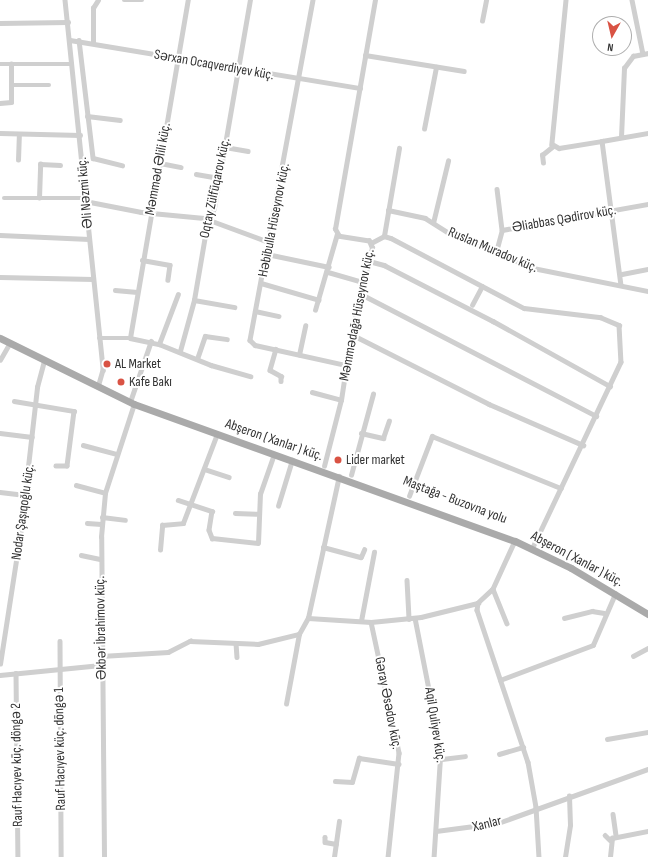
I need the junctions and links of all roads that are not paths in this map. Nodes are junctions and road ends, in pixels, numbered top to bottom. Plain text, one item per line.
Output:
1 (66, 0) edge
2 (98, 0) edge
3 (124, 0) edge
4 (142, 0) edge
5 (188, 0) edge
6 (250, 0) edge
7 (313, 0) edge
8 (375, 0) edge
9 (486, 0) edge
10 (566, 0) edge
11 (632, 0) edge
12 (482, 21) dead end
13 (68, 22) junction
14 (0, 23) edge
15 (70, 40) junction
16 (79, 40) junction
17 (93, 42) junction
18 (645, 54) edge
19 (365, 55) junction
20 (177, 58) junction
21 (0, 64) edge
22 (11, 64) junction
23 (72, 64) junction
24 (436, 67) junction
25 (238, 69) junction
26 (464, 71) dead end
27 (299, 79) junction
28 (12, 85) junction
29 (49, 85) dead end
30 (360, 88) junction
31 (0, 103) edge
32 (87, 116) junction
33 (120, 120) dead end
34 (424, 129) dead end
35 (0, 132) edge
36 (648, 133) edge
37 (19, 135) junction
38 (80, 135) junction
39 (621, 137) junction
40 (602, 140) junction
41 (552, 146) junction
42 (225, 147) junction
43 (399, 148) dead end
44 (248, 151) dead end
45 (18, 160) dead end
46 (448, 162) dead end
47 (160, 163) junction
48 (543, 163) dead end
49 (60, 164) dead end
50 (122, 164) dead end
51 (181, 167) dead end
52 (196, 174) dead end
53 (219, 178) junction
54 (498, 189) dead end
55 (4, 198) dead end
56 (39, 198) junction
57 (85, 199) junction
58 (648, 204) edge
59 (388, 210) junction
60 (150, 211) junction
61 (612, 211) junction
62 (209, 219) junction
63 (433, 223) junction
64 (502, 230) junction
65 (337, 234) junction
66 (0, 235) edge
67 (384, 236) junction
68 (89, 239) junction
69 (269, 242) junction
70 (371, 242) junction
71 (496, 252) junction
72 (267, 254) junction
73 (142, 260) junction
74 (369, 261) junction
75 (328, 269) junction
76 (648, 269) edge
77 (622, 274) junction
78 (0, 277) edge
79 (93, 279) junction
80 (168, 280) dead end
81 (364, 282) junction
82 (261, 283) junction
83 (621, 285) junction
84 (482, 286) junction
85 (115, 290) dead end
86 (648, 291) edge
87 (137, 292) junction
88 (178, 294) dead end
89 (361, 294) junction
90 (194, 300) junction
91 (319, 300) junction
92 (472, 305) dead end
93 (234, 308) dead end
94 (315, 310) dead end
95 (255, 311) junction
96 (278, 316) dead end
97 (305, 326) dead end
98 (0, 333) edge
99 (351, 334) junction
100 (0, 338) edge
101 (99, 338) junction
102 (130, 338) junction
103 (226, 339) dead end
104 (151, 341) junction
105 (10, 343) junction
106 (160, 344) junction
107 (276, 349) junction
108 (180, 351) junction
109 (299, 354) junction
110 (197, 359) junction
111 (0, 360) edge
112 (44, 361) junction
113 (346, 365) junction
114 (250, 376) dead end
115 (281, 381) dead end
116 (98, 386) junction
117 (610, 386) junction
118 (312, 392) dead end
119 (373, 394) dead end
120 (342, 400) junction
121 (14, 401) dead end
122 (133, 402) junction
123 (35, 404) junction
124 (596, 416) junction
125 (389, 421) dead end
126 (0, 433) edge
127 (361, 433) junction
128 (217, 434) junction
129 (32, 437) junction
130 (83, 445) dead end
131 (583, 445) junction
132 (117, 454) junction
133 (274, 454) junction
134 (292, 460) junction
135 (56, 466) dead end
136 (324, 466) junction
137 (204, 469) junction
138 (350, 475) junction
139 (339, 476) junction
140 (229, 477) dead end
141 (76, 486) dead end
142 (561, 488) junction
143 (0, 492) edge
144 (106, 493) junction
145 (25, 495) junction
146 (409, 496) junction
147 (178, 500) dead end
148 (190, 504) junction
149 (278, 506) dead end
150 (235, 513) dead end
151 (260, 514) junction
152 (102, 517) junction
153 (125, 520) dead end
154 (86, 523) dead end
155 (102, 524) junction
156 (515, 541) junction
157 (533, 546) junction
158 (323, 547) junction
159 (160, 550) dead end
160 (364, 550) dead end
161 (374, 552) dead end
162 (81, 555) dead end
163 (100, 559) junction
164 (407, 580) dead end
165 (493, 589) junction
166 (616, 594) junction
167 (478, 603) junction
168 (648, 609) edge
169 (604, 613) junction
170 (648, 614) edge
171 (308, 618) junction
172 (409, 618) junction
173 (415, 618) junction
174 (564, 618) dead end
175 (361, 621) junction
176 (371, 622) junction
177 (507, 623) dead end
178 (299, 634) junction
179 (60, 641) dead end
180 (236, 643) junction
181 (648, 648) edge
182 (101, 656) junction
183 (633, 656) dead end
184 (237, 657) dead end
185 (0, 664) edge
186 (101, 665) junction
187 (60, 668) junction
188 (16, 673) junction
189 (0, 675) edge
190 (500, 680) junction
191 (286, 704) dead end
192 (648, 732) edge
193 (607, 740) dead end
194 (523, 747) junction
195 (499, 754) dead end
196 (465, 756) dead end
197 (442, 759) junction
198 (399, 764) junction
199 (648, 768) edge
200 (335, 781) dead end
201 (568, 796) junction
202 (536, 807) junction
203 (612, 814) dead end
204 (339, 821) dead end
205 (436, 831) junction
206 (648, 831) edge
207 (605, 834) dead end
208 (616, 836) junction
209 (325, 837) dead end
210 (610, 840) junction
211 (336, 844) junction
212 (18, 857) edge
213 (61, 857) edge
214 (104, 857) edge
215 (334, 857) edge
216 (388, 857) edge
217 (434, 857) edge
218 (539, 857) edge
219 (565, 857) edge
220 (610, 857) edge

1 - 13 street, Əli Nəzmi küç.
2 - 17 street
3 - 4 street
5 - 20 street, Məmməd Əlili küç.
6 - 25 street, Oqtay Zülfüqarov küç.
7 - 27 street, Həbibulla Hüseynov küç.
8 - 19 street
9 - 12 street
10 - 41 street
11 - 18 street
13 - 14 street
13 - 15 street, Əli Nəzmi küç.
15 - 16 street, Sərxan Ocaqverdiyev küç.
15 - 23 street, Əli Nəzmi küç.
16 - 17 street, Sərxan Ocaqverdiyev küç.
16 - 32 street
17 - 20 street, Sərxan Ocaqverdiyev küç.
18 - 39 street
19 - 24 street
19 - 30 street
20 - 25 street, Sərxan Ocaqverdiyev küç.
20 - 47 street, Məmməd Əlili küç.
21 - 22 street
22 - 23 street
22 - 28 street
23 - 38 street, Əli Nəzmi küç.
24 - 26 street
24 - 34 street
25 - 27 street, Sərxan Ocaqverdiyev küç.
25 - 42 street, Oqtay Zülfüqarov küç.
27 - 30 street, Sərxan Ocaqverdiyev küç.
27 - 69 street, Həbibulla Hüseynov küç.
28 - 29 street
28 - 31 street
30 - 65 street
32 - 33 street
32 - 50 street
35 - 37 street
36 - 39 street
37 - 38 street
37 - 45 street
38 - 57 street, Əli Nəzmi küç.
39 - 40 street
40 - 41 street
40 - 61 street
41 - 48 street
42 - 44 street
42 - 53 street, Oqtay Zülfüqarov küç.
43 - 59 street
46 - 63 street
47 - 51 street
47 - 60 street, Məmməd Əlili küç.
49 - 56 street
52 - 53 street
53 - 62 street, Oqtay Zülfüqarov küç.
54 - 64 street
55 - 56 street
56 - 57 street
57 - 60 street
57 - 68 street, Əli Nəzmi küç.
58 - 61 street, Əliabbas Qədirov küç.
59 - 63 street, Ruslan Muradov küç.
59 - 67 street
60 - 62 street
60 - 73 street, Məmməd Əlili küç.
61 - 64 street, Əliabbas Qədirov küç.
61 - 77 street
62 - 69 street
62 - 90 street, Oqtay Zülfüqarov küç.
63 - 71 street, Ruslan Muradov küç.
64 - 71 street, Əliabbas Qədirov küç.
65 - 70 street, Məmmədağa Hüseynov küç.
65 - 75 street
66 - 68 street
67 - 70 street
67 - 84 street
68 - 79 street, Əli Nəzmi küç.
69 - 72 street, Həbibulla Hüseynov küç.
70 - 74 street, Məmmədağa Hüseynov küç.
71 - 83 street, Ruslan Muradov küç.
72 - 75 street
72 - 82 street, Həbibulla Hüseynov küç.
73 - 80 street
73 - 87 street, Məmməd Əlili küç.
74 - 81 street, Məmmədağa Hüseynov küç.
74 - 117 street
75 - 81 street
75 - 91 street
76 - 77 street
77 - 83 street
78 - 79 street
79 - 101 street, Əli Nəzmi küç.
81 - 89 street, Məmmədağa Hüseynov küç.
82 - 91 street
82 - 95 street, Həbibulla Hüseynov küç.
83 - 86 street, Ruslan Muradov küç.
84 - 92 street
84 - 117 street
85 - 87 street
87 - 102 street, Məmməd Əlili küç.
88 - 106 street
89 - 99 street, Məmmədağa Hüseynov küç.
89 - 124 street
90 - 93 street
90 - 108 street, Oqtay Zülfüqarov küç.
91 - 94 street
95 - 96 street
95 - 107 street, Həbibulla Hüseynov küç.
97 - 109 street
98 - 116 main road, Maştağa - Buzovna yolu
99 - 113 street, Məmmədağa Hüseynov küç.
99 - 131 street
100 - 105 main road
101 - 102 street
101 - 116 street, Əli Nəzmi küç.
102 - 104 street
103 - 110 street
104 - 106 street
104 - 122 street, Əkbər İbrahimov küç.
105 - 111 street
105 - 112 main road
106 - 108 street
107 - 109 street, Həbibulla Hüseynov küç.
107 - 115 street
108 - 110 street
109 - 113 street, Həbibulla Hüseynov küç.
110 - 114 street
112 - 116 main road
112 - 123 street, Nodar Şaşıqoğlu küç.
113 - 120 street, Məmmədağa Hüseynov küç.
116 - 122 main road, Maştağa - Buzovna yolu
117 - 124 street
118 - 120 street
119 - 127 street
120 - 136 street, Məmmədağa Hüseynov küç.
121 - 123 street
122 - 128 main road, Abşeron ( Xanlar ) küç.
122 - 132 street, Əkbər İbrahimov küç.
122 - 136 main road, Maştağa - Buzovna yolu
123 - 129 street, Nodar Şaşıqoğlu küç.
123 - 135 street
124 - 131 street
125 - 127 street
126 - 129 street
127 - 138 street
128 - 133 main road, Abşeron ( Xanlar ) küç.
128 - 137 street
129 - 145 street, Nodar Şaşıqoğlu küç.
130 - 132 street
131 - 142 street
132 - 144 street, Əkbər İbrahimov küç.
133 - 134 main road, Abşeron ( Xanlar ) küç.
133 - 151 street
134 - 139 main road, Abşeron ( Xanlar ) küç.
134 - 149 street
136 - 138 main road, Maştağa - Buzovna yolu
137 - 140 street
137 - 148 street
138 - 146 main road, Maştağa - Buzovna yolu
139 - 156 main road, Abşeron ( Xanlar ) küç.
139 - 158 street
141 - 144 street
142 - 146 street
142 - 157 street
143 - 145 street
144 - 152 street, Əkbər İbrahimov küç.
145 - 185 street, Nodar Şaşıqoğlu küç.
146 - 157 main road, Maştağa - Buzovna yolu
147 - 148 street
148 - 151 street
148 - 159 street
150 - 151 street
152 - 153 street
152 - 155 street, Əkbər İbrahimov küç.
154 - 155 street
155 - 163 street, Əkbər İbrahimov küç.
156 - 157 main road, Abşeron ( Xanlar ) küç.
156 - 165 street
157 - 166 main road, Abşeron ( Xanlar ) küç.
157 - 168 main road, Maştağa - Buzovna yolu
158 - 160 street
158 - 171 street
161 - 175 street
162 - 163 street
163 - 182 street, Əkbər İbrahimov küç.
164 - 172 street
165 - 167 street
165 - 177 street
166 - 169 street
166 - 170 main road, Abşeron ( Xanlar ) küç.
167 - 173 street
167 - 190 street
169 - 174 street
169 - 190 street
171 - 175 street
171 - 178 street
172 - 173 street
172 - 176 street
173 - 197 street, Aqil Quliyev küç.
175 - 176 street
176 - 198 street, Gəray Əsədov küç.
178 - 180 street
178 - 191 street
179 - 187 street, Rauf Hacıyev küç. döngə 1
180 - 182 street
180 - 184 street
181 - 183 street
182 - 186 street, Əkbər İbrahimov küç.
186 - 187 street
186 - 214 street, Əkbər İbrahimov küç.
187 - 188 street
187 - 213 street, Rauf Hacıyev küç. döngə 1
188 - 189 street
188 - 212 street, Rauf Hacıyev küç. döngə 2
190 - 194 street
192 - 193 street
194 - 195 street
194 - 202 street
196 - 197 street
197 - 205 street, Aqil Quliyev küç.
198 - 200 street
198 - 216 street, Gəray Əsədov küç.
199 - 201 street, Xanlar
201 - 202 street, Xanlar
201 - 219 street
202 - 205 street, Xanlar
202 - 218 street
203 - 208 street
204 - 211 street
205 - 217 street, Aqil Quliyev küç.
206 - 208 street
207 - 210 street
208 - 210 street
209 - 211 street
210 - 220 street
211 - 215 street

